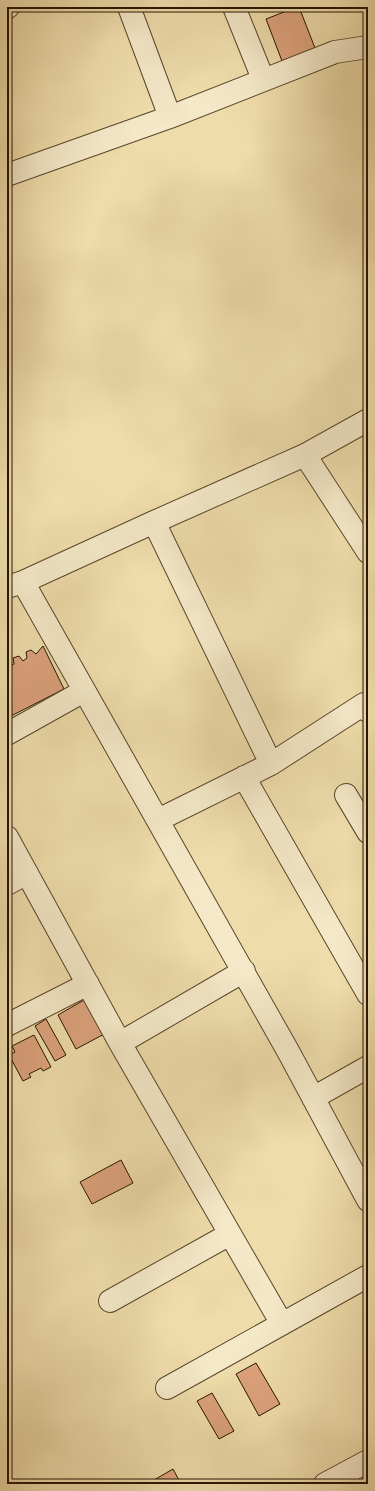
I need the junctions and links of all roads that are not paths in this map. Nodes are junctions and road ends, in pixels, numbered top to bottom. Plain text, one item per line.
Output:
1 (129, 7) edge
2 (234, 7) edge
3 (368, 47) edge
4 (263, 79) junction
5 (170, 117) junction
6 (7, 175) edge
7 (368, 420) edge
8 (305, 455) junction
9 (154, 522) junction
10 (368, 552) edge
11 (15, 585) edge
12 (84, 691) junction
13 (368, 711) edge
14 (7, 734) edge
15 (271, 764) junction
16 (244, 777) junction
17 (346, 795) dead end
18 (158, 820) junction
19 (368, 832) edge
20 (7, 837) edge
21 (26, 873) junction
22 (7, 884) edge
23 (244, 971) junction
24 (362, 972) edge
25 (88, 984) junction
26 (368, 994) edge
27 (7, 1025) edge
28 (120, 1043) junction
29 (368, 1066) edge
30 (313, 1098) junction
31 (368, 1200) edge
32 (230, 1234) junction
33 (368, 1276) edge
34 (110, 1301) dead end
35 (282, 1324) junction
36 (167, 1388) dead end
37 (368, 1461) edge
38 (334, 1482) edge

1 - 5 street
2 - 4 street
3 - 4 street
4 - 5 street
5 - 6 street
7 - 8 street
8 - 9 street
8 - 10 street
9 - 11 street
9 - 15 street
11 - 12 street
12 - 14 street
12 - 18 street
13 - 15 street
15 - 16 street
16 - 18 street
16 - 24 street
17 - 19 street
18 - 23 street
20 - 21 street
21 - 22 street
21 - 25 street
23 - 28 street
23 - 30 street
24 - 26 street
25 - 27 street
25 - 28 street
28 - 32 street
29 - 30 street
30 - 31 street
32 - 34 street
32 - 35 street
33 - 35 street
35 - 36 street
37 - 38 street

